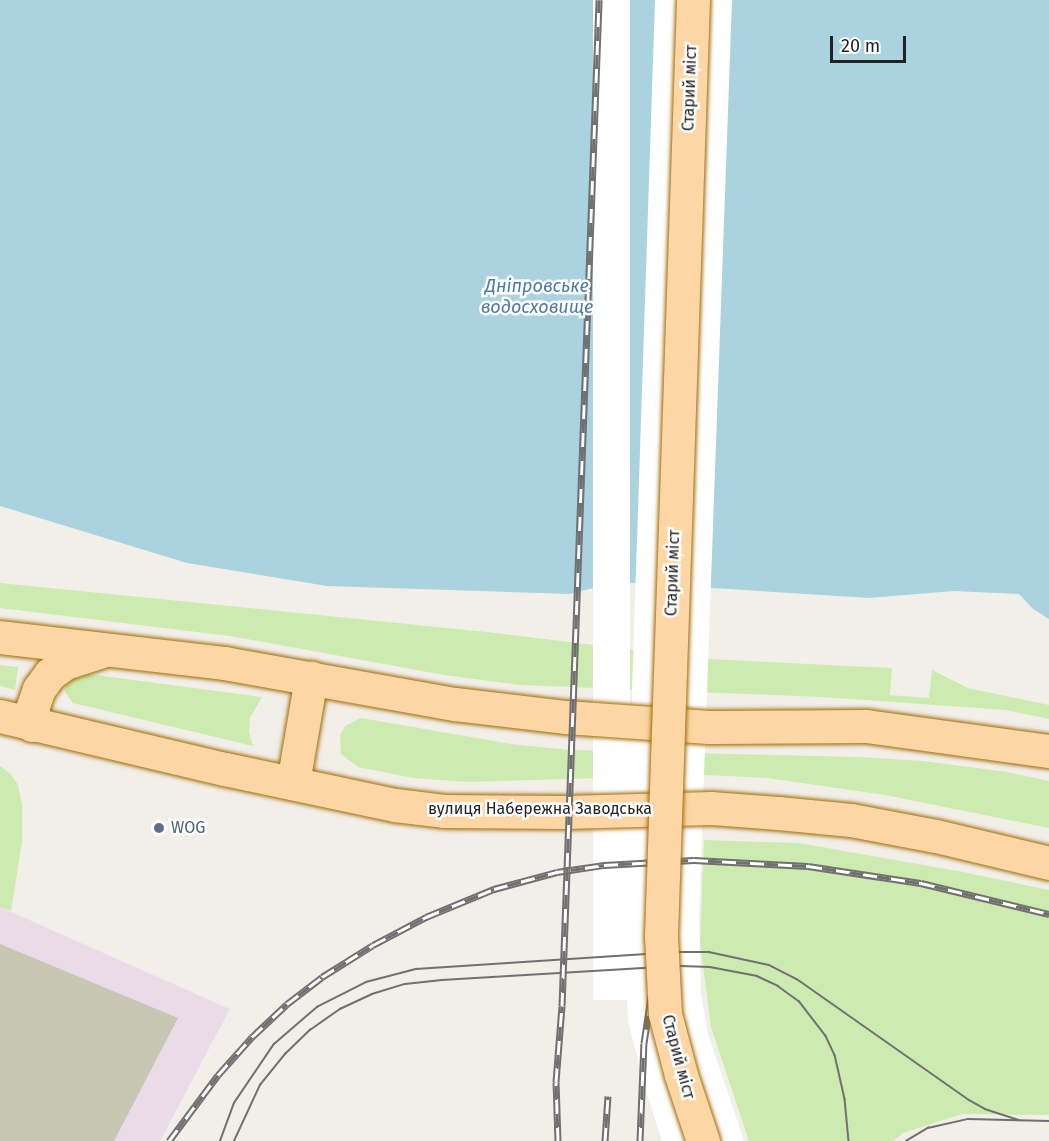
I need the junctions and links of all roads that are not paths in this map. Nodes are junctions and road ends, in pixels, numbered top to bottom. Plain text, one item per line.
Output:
1 (693, 0) edge
2 (0, 637) edge
3 (106, 649) junction
4 (311, 678) junction
5 (0, 716) edge
6 (32, 724) junction
7 (1049, 751) edge
8 (292, 783) junction
9 (1049, 863) edge
10 (703, 1141) edge

1 - 10 main road, Старий міст, bridge
2 - 3 main road
3 - 4 main road
3 - 6 main road
4 - 7 main road
4 - 8 main road
5 - 6 main road, вулиця Набережна Заводська
6 - 8 main road, вулиця Набережна Заводська
8 - 9 main road, вулиця Набережна Заводська

